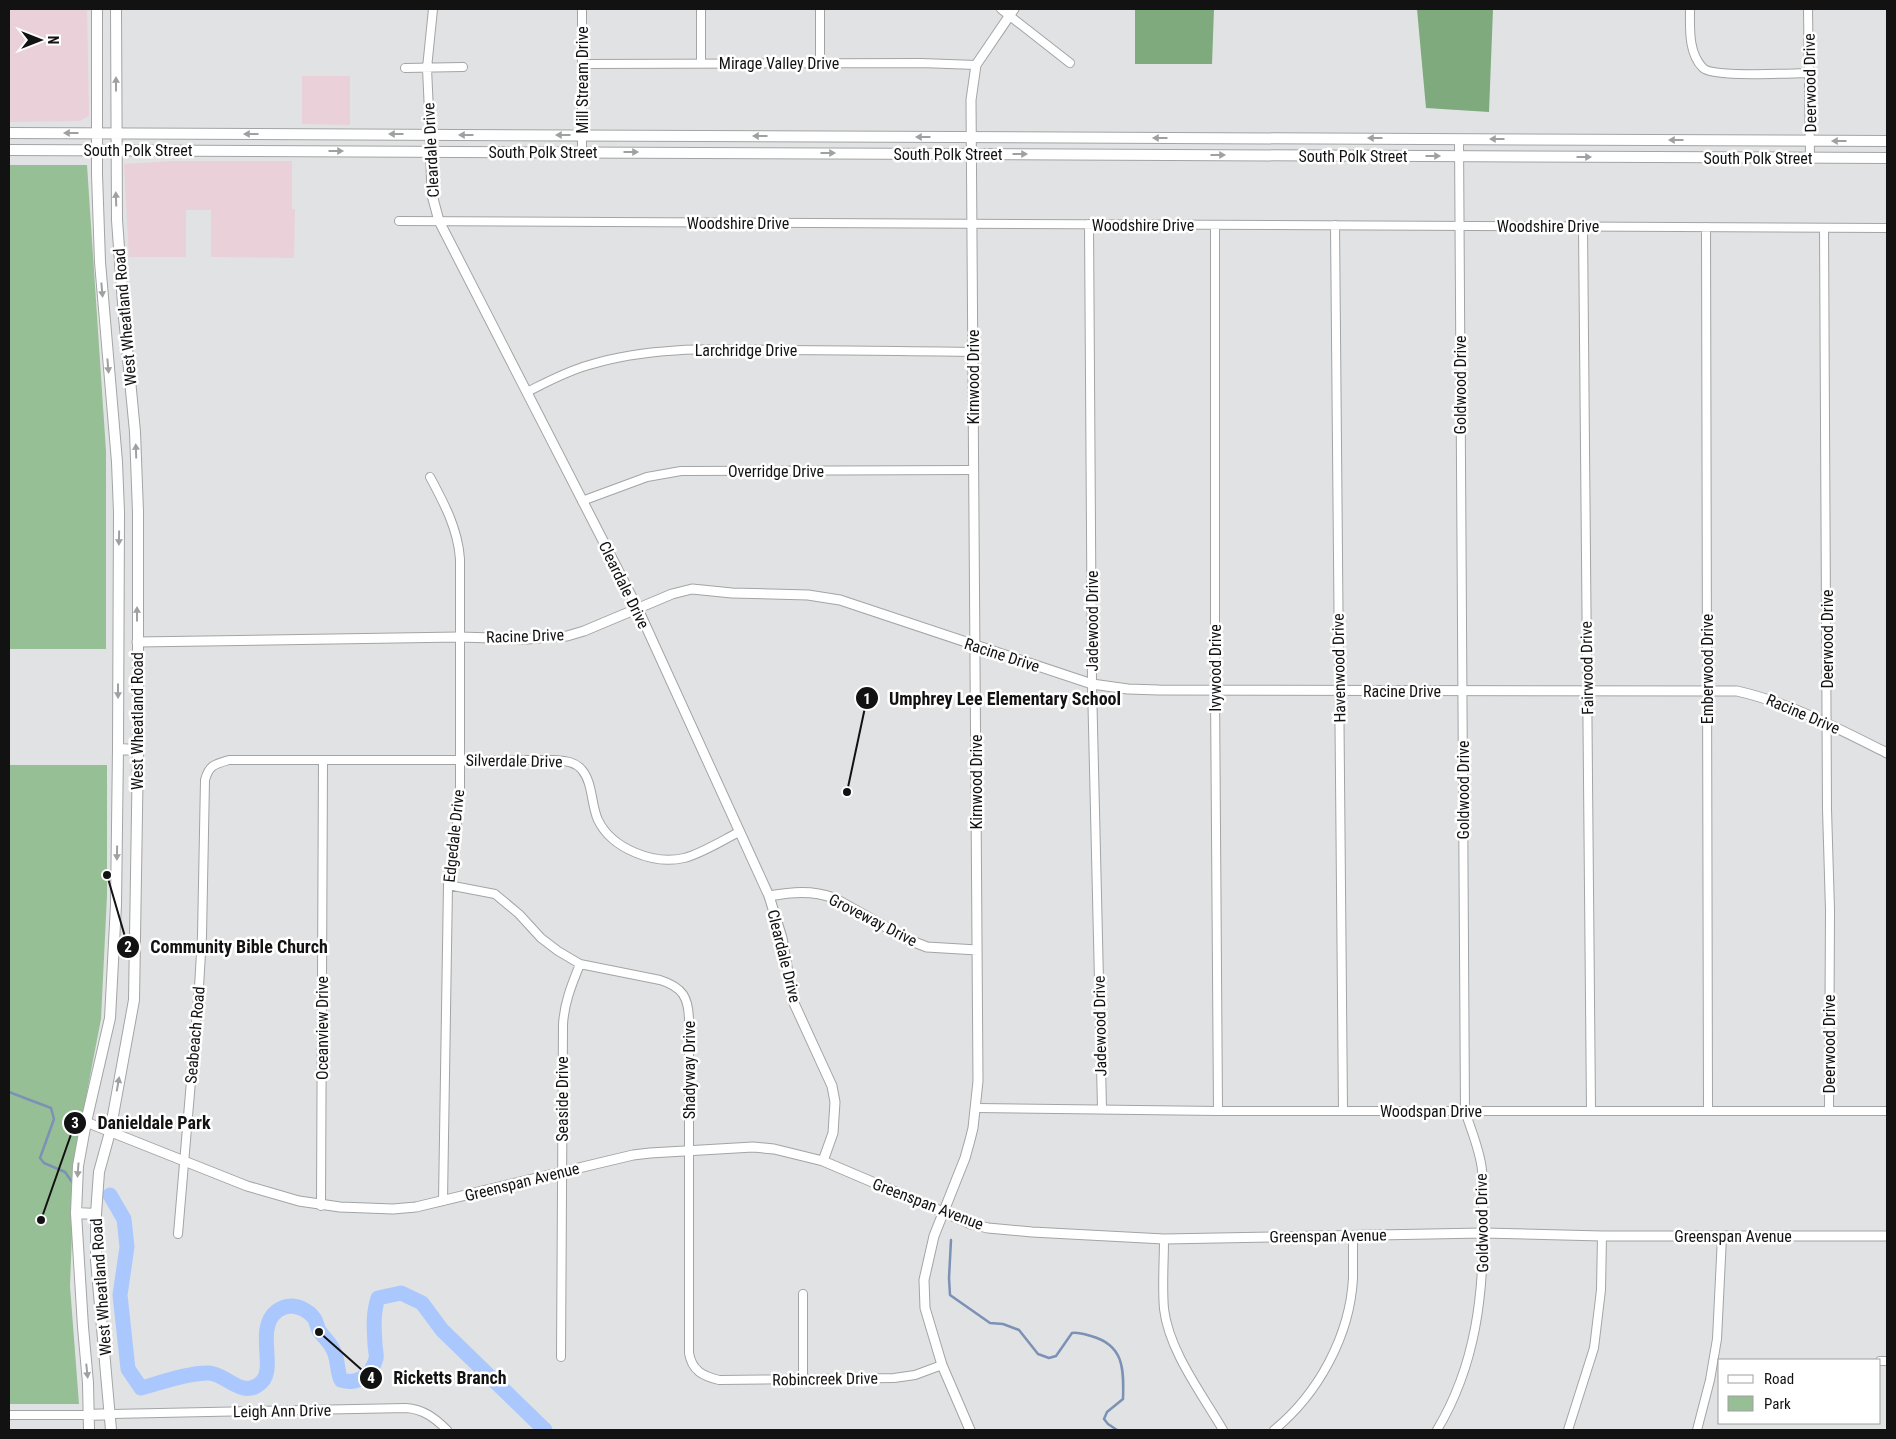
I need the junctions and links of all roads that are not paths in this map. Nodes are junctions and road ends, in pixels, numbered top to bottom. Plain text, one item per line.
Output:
1 (97, 9) edge
2 (116, 9) edge
3 (433, 9) edge
4 (582, 9) edge
5 (701, 9) edge
6 (820, 9) edge
7 (1001, 9) edge
8 (1690, 9) edge
9 (1808, 9) edge
10 (1012, 12) edge
11 (701, 63) junction
12 (820, 63) junction
13 (1070, 63) dead end
14 (582, 64) junction
15 (976, 65) junction
16 (463, 67) dead end
17 (405, 68) dead end
18 (427, 68) junction
19 (1810, 73) junction
20 (9, 133) edge
21 (97, 133) junction
22 (116, 133) junction
23 (299, 134) junction
24 (430, 134) junction
25 (582, 135) junction
26 (972, 137) junction
27 (1195, 138) junction
28 (1459, 139) junction
29 (1617, 140) junction
30 (1810, 140) junction
31 (1887, 141) edge
32 (9, 150) edge
33 (97, 150) junction
34 (116, 150) junction
35 (300, 151) junction
36 (430, 151) junction
37 (582, 152) junction
38 (972, 154) junction
39 (1195, 155) junction
40 (1459, 156) junction
41 (1617, 157) junction
42 (1810, 158) junction
43 (1887, 158) edge
44 (399, 221) dead end
45 (439, 222) junction
46 (972, 224) junction
47 (1089, 224) junction
48 (1215, 225) junction
49 (1335, 225) junction
50 (1459, 226) junction
51 (1583, 226) junction
52 (1706, 227) junction
53 (1824, 228) junction
54 (1887, 228) edge
55 (104, 317) junction
56 (124, 317) junction
57 (973, 352) junction
58 (527, 392) junction
59 (974, 470) junction
60 (430, 477) dead end
61 (582, 501) junction
62 (119, 512) junction
63 (138, 512) junction
64 (638, 609) junction
65 (459, 637) junction
66 (117, 642) junction
67 (137, 642) junction
68 (975, 646) junction
69 (1092, 684) junction
70 (1215, 690) junction
71 (1339, 691) junction
72 (1462, 691) junction
73 (1587, 691) junction
74 (1707, 691) junction
75 (1827, 723) junction
76 (118, 749) junction
77 (138, 750) junction
78 (1887, 753) edge
79 (229, 760) joint
80 (323, 760) junction
81 (460, 760) junction
82 (739, 832) junction
83 (448, 885) junction
84 (768, 896) junction
85 (977, 950) junction
86 (580, 964) junction
87 (976, 1108) junction
88 (1102, 1108) junction
89 (1218, 1110) junction
90 (1343, 1110) junction
91 (1591, 1110) junction
92 (1466, 1111) junction
93 (1708, 1111) junction
94 (1829, 1111) junction
95 (1887, 1111) edge
96 (86, 1122) junction
97 (110, 1132) junction
98 (688, 1150) junction
99 (184, 1160) junction
100 (823, 1161) junction
101 (562, 1172) junction
102 (443, 1201) junction
103 (321, 1206) junction
104 (943, 1212) junction
105 (76, 1213) junction
106 (96, 1214) junction
107 (1483, 1233) junction
108 (178, 1234) dead end
109 (1353, 1236) junction
110 (1602, 1236) junction
111 (1887, 1236) edge
112 (1722, 1237) junction
113 (1164, 1239) junction
114 (802, 1294) dead end
115 (561, 1357) dead end
116 (1716, 1362) edge
117 (942, 1365) junction
118 (707, 1377) joint
119 (803, 1380) junction
120 (111, 1414) junction
121 (9, 1415) edge
122 (89, 1415) junction
123 (89, 1430) edge
124 (111, 1430) edge
125 (446, 1430) edge
126 (970, 1430) edge
127 (1223, 1430) edge
128 (1274, 1430) edge
129 (1437, 1430) edge
130 (1568, 1430) edge
131 (1697, 1430) edge

1 - 21 main road, West Wheatland Road
22 -> 2 main road, West Wheatland Road
3 - 18 street, Cleardale Drive
4 - 14 street, Mill Stream Drive
5 - 11 street
6 - 12 street
7 - 10 street
8 - 19 street
9 - 19 street, Deerwood Drive
10 - 13 street
10 - 15 street, Kirnwood Drive
11 - 12 street, Mirage Valley Drive
11 - 14 street, Mirage Valley Drive
12 - 15 street, Mirage Valley Drive
14 - 25 street, Mill Stream Drive
15 - 26 street, Kirnwood Drive
16 - 18 street
17 - 18 street
18 - 24 street, Cleardale Drive
19 - 30 street, Deerwood Drive
21 -> 20 main road, South Polk Street
21 - 22 main road, South Polk Street
21 - 33 main road, West Wheatland Road
23 -> 22 main road, South Polk Street
22 - 34 main road, West Wheatland Road
24 -> 23 main road, South Polk Street
23 - 35 main road
25 -> 24 main road, South Polk Street
24 - 36 street, Cleardale Drive
26 -> 25 main road, South Polk Street
25 - 37 street, Mill Stream Drive
27 -> 26 main road, South Polk Street
26 - 38 street, Kirnwood Drive
28 -> 27 main road, South Polk Street
27 - 39 main road
29 -> 28 main road, South Polk Street
28 - 40 street, Goldwood Drive
30 -> 29 main road, South Polk Street
29 - 41 main road
31 -> 30 main road, South Polk Street
30 - 42 street, Deerwood Drive
32 - 33 main road, South Polk Street
33 - 34 main road, South Polk Street
33 -> 55 main road, West Wheatland Road
34 - 35 main road, South Polk Street
56 -> 34 main road, West Wheatland Road
35 -> 36 main road, South Polk Street
36 - 37 main road, South Polk Street
36 - 45 street, Cleardale Drive
37 -> 38 main road, South Polk Street
38 -> 39 main road, South Polk Street
38 - 46 street, Kirnwood Drive
39 -> 40 main road, South Polk Street
40 -> 41 main road, South Polk Street
40 - 50 street, Goldwood Drive
41 - 42 main road, South Polk Street
42 - 43 main road, South Polk Street
44 - 45 street, Woodshire Drive
45 - 46 street, Woodshire Drive
45 - 58 street, Cleardale Drive
46 - 47 street, Woodshire Drive
46 - 57 street, Kirnwood Drive
47 - 48 street, Woodshire Drive
47 - 69 street, Jadewood Drive
48 - 49 street, Woodshire Drive
48 - 70 street, Ivywood Drive
49 - 50 street, Woodshire Drive
49 - 71 street, Havenwood Drive
50 - 51 street, Woodshire Drive
50 - 72 street, Goldwood Drive
51 - 52 street, Woodshire Drive
51 - 73 street, Fairwood Drive
52 - 53 street, Woodshire Drive
52 - 74 street, Emberwood Drive
53 - 54 street, Woodshire Drive
53 - 75 street, Deerwood Drive
55 - 56 main road
55 -> 62 main road, West Wheatland Road
63 -> 56 main road, West Wheatland Road
57 - 58 street, Larchridge Drive
57 - 59 street, Kirnwood Drive
58 - 61 street, Cleardale Drive
59 - 61 street, Overridge Drive
59 - 68 street, Kirnwood Drive
60 - 65 street, Edgedale Drive
61 - 64 street, Cleardale Drive
62 - 63 main road
62 -> 66 main road, West Wheatland Road
67 -> 63 main road, West Wheatland Road
64 - 65 street, Racine Drive
64 - 68 street, Racine Drive
64 - 82 street, Cleardale Drive
65 - 67 street, Racine Drive
65 - 81 street, Edgedale Drive
66 - 67 main road, Racine Drive
66 -> 76 main road, West Wheatland Road
67 - 77 main road, West Wheatland Road
68 - 69 street, Racine Drive
68 - 85 street, Kirnwood Drive
69 - 70 street, Racine Drive
69 - 88 street, Jadewood Drive
70 - 71 street, Racine Drive
70 - 89 street, Ivywood Drive
71 - 72 street, Racine Drive
71 - 90 street, Havenwood Drive
72 - 73 street, Racine Drive
72 - 92 street, Goldwood Drive
73 - 74 street, Racine Drive
73 - 91 street, Fairwood Drive
74 - 75 street, Racine Drive
74 - 93 street, Emberwood Drive
75 - 78 street, Racine Drive
75 - 94 street, Deerwood Drive
76 - 77 main road
76 -> 96 main road, West Wheatland Road
97 -> 77 main road, West Wheatland Road
79 - 80 street, Silverdale Drive
79 - 99 street, Seabeach Road
80 - 81 street, Silverdale Drive
80 - 103 street, Oceanview Drive
81 - 82 street, Silverdale Drive
81 - 83 street, Edgedale Drive
82 - 84 street, Cleardale Drive
83 - 86 street, Shadyway Drive
83 - 102 street, Edgedale Drive
84 - 85 street, Groveway Drive
84 - 100 street, Cleardale Drive
85 - 87 street, Kirnwood Drive
86 - 98 street, Shadyway Drive
86 - 101 street, Seaside Drive
87 - 88 street, Woodspan Drive
87 - 104 street, Kirnwood Drive
88 - 89 street, Woodspan Drive
89 - 90 street, Woodspan Drive
90 - 92 street, Woodspan Drive
91 - 92 street, Woodspan Drive
91 - 93 street, Woodspan Drive
92 - 107 street, Goldwood Drive
93 - 94 street, Woodspan Drive
94 - 95 street, Woodspan Drive
96 - 97 street, Greenspan Avenue
96 -> 105 main road, West Wheatland Road
97 - 99 street, Greenspan Avenue
97 - 106 main road, West Wheatland Road
98 - 100 street, Greenspan Avenue
98 - 101 street, Greenspan Avenue
98 - 118 street, Shadyway Drive
99 - 103 street, Greenspan Avenue
99 - 108 street, Seabeach Road
100 - 104 street, Greenspan Avenue
101 - 102 street, Greenspan Avenue
101 - 115 street, Seaside Drive
102 - 103 street, Greenspan Avenue
104 - 113 street, Greenspan Avenue
104 - 117 street, Kirnwood Drive
105 - 106 main road
105 -> 122 main road, West Wheatland Road
106 - 120 main road, West Wheatland Road
107 - 109 street, Greenspan Avenue
107 - 110 street, Greenspan Avenue
107 - 129 street, Goldwood Drive
109 - 113 street, Greenspan Avenue
109 - 128 street
110 - 112 street, Greenspan Avenue
110 - 130 street
111 - 112 street, Greenspan Avenue
112 - 116 street
113 - 127 street
114 - 119 street
116 - 131 street
117 - 119 street, Robincreek Drive
117 - 126 street, Kirnwood Drive
118 - 119 street, Robincreek Drive
120 - 122 main road
120 - 124 main road, West Wheatland Road
120 - 125 street, Leigh Ann Drive
121 - 122 street
122 - 123 main road, West Wheatland Road

